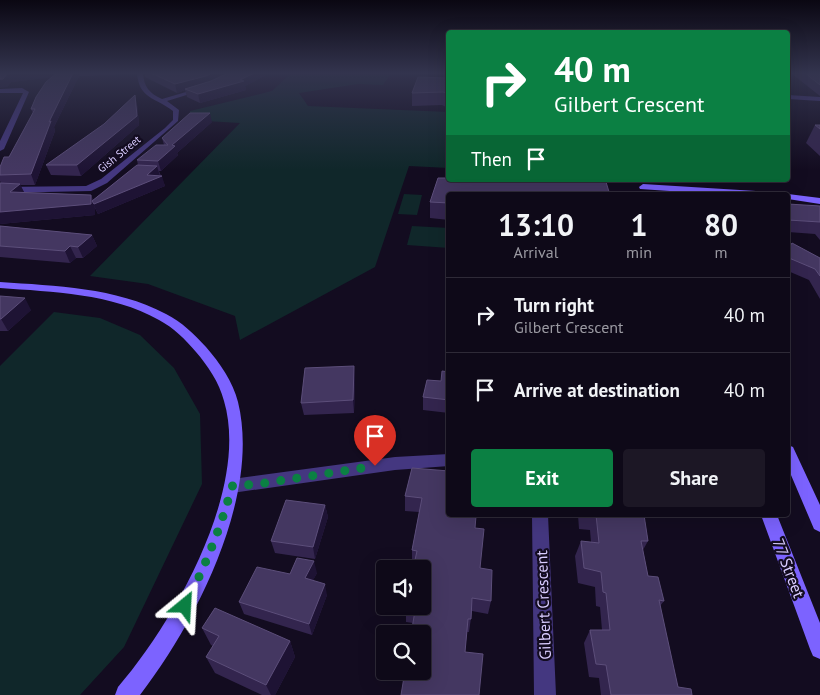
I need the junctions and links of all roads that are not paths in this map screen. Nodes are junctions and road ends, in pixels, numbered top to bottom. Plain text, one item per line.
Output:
1 (20, 105) edge
2 (168, 105) edge
3 (0, 148) edge
4 (643, 187) edge
5 (0, 190) edge
6 (671, 192) edge
7 (790, 197) edge
8 (820, 202) edge
9 (790, 204) edge
10 (0, 285) edge
11 (790, 456) edge
12 (446, 460) edge
13 (232, 486) junction
14 (540, 517) edge
15 (770, 517) edge
16 (820, 524) edge
17 (820, 649) edge
18 (126, 695) edge
19 (546, 695) edge

1 - 3 street
2 - 5 street, Gish Street
4 - 6 street
7 - 8 street
8 - 9 street
10 - 13 street
11 - 16 street
12 - 13 street
13 - 18 street
14 - 19 street, Gilbert Crescent
15 - 17 street, 77 Street

